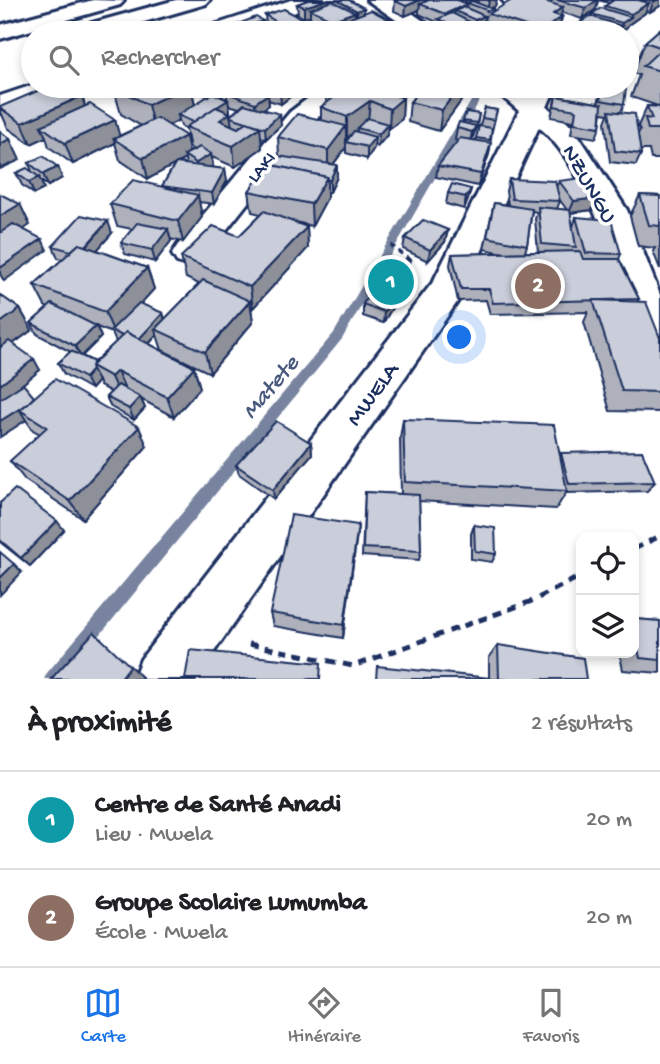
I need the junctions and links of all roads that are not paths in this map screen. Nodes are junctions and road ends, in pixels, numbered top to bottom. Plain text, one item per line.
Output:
1 (115, 0) edge
2 (199, 0) edge
3 (312, 0) edge
4 (378, 0) edge
5 (513, 0) edge
6 (40, 21) edge
7 (125, 21) edge
8 (249, 21) edge
9 (409, 21) edge
10 (574, 21) edge
11 (21, 26) edge
12 (0, 32) edge
13 (21, 98) edge
14 (324, 98) edge
15 (526, 98) edge
16 (531, 98) edge
17 (0, 105) edge
18 (189, 254) edge
19 (660, 344) edge
20 (161, 679) edge

1 - 6 main road
2 - 7 main road
3 - 8 main road
4 - 9 main road
5 - 10 main road
11 - 12 main road
13 - 17 main road
14 - 18 main road, LAKI
15 - 20 main road, MWELA
16 - 19 main road, NZUNGU

